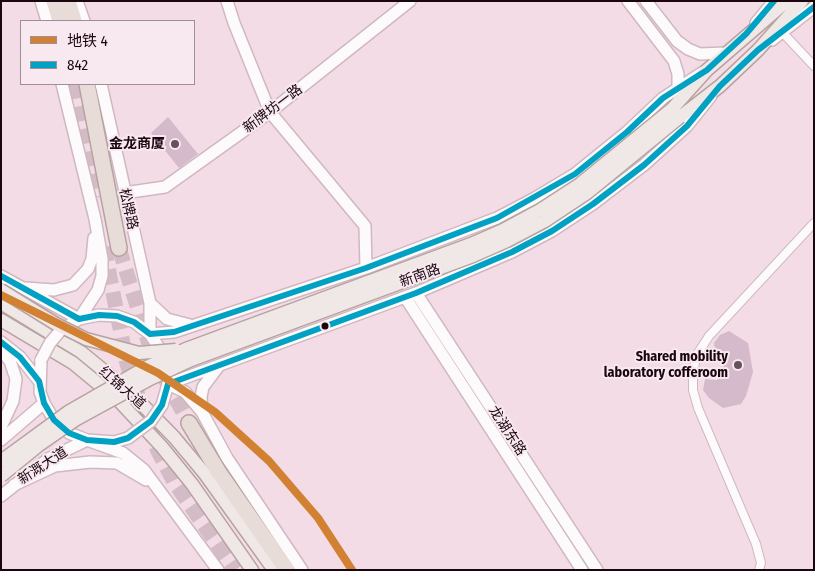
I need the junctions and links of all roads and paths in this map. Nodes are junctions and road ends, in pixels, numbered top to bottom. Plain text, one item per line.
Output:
1 (40, 1) edge
2 (54, 1) edge
3 (68, 1) edge
4 (77, 1) edge
5 (227, 1) edge
6 (410, 1) edge
7 (628, 1) edge
8 (646, 1) edge
9 (774, 1) edge
10 (797, 2) edge
11 (814, 7) edge
12 (59, 20) edge
13 (60, 20) edge
14 (60, 20) edge
15 (84, 20) edge
16 (782, 32) junction
17 (746, 34) junction
18 (758, 50) junction
19 (726, 53) junction
20 (814, 66) edge
21 (707, 70) junction
22 (62, 85) edge
23 (87, 85) edge
24 (101, 85) edge
25 (720, 86) junction
26 (678, 87) junction
27 (270, 112) junction
28 (676, 113) junction
29 (124, 193) junction
30 (95, 219) junction
31 (814, 223) edge
32 (119, 248) tunnel mouth
33 (366, 268) junction
34 (1, 276) edge
35 (25, 288) junction
36 (1, 290) edge
37 (410, 295) junction
38 (1, 303) edge
39 (150, 303) junction
40 (79, 319) junction
41 (1, 320) edge
42 (194, 325) junction
43 (150, 334) junction
44 (1, 342) edge
45 (186, 349) junction
46 (1, 350) edge
47 (220, 365) junction
48 (39, 381) junction
49 (168, 384) junction
50 (112, 392) junction
51 (44, 403) junction
52 (202, 412) junction
53 (189, 423) tunnel mouth
54 (1, 427) edge
55 (17, 427) junction
56 (1, 435) edge
57 (1, 440) edge
58 (87, 440) junction
59 (1, 461) edge
60 (1, 476) edge
61 (14, 485) junction
62 (1, 496) edge
63 (164, 496) junction
64 (218, 570) edge
65 (252, 570) edge
66 (274, 570) edge
67 (287, 570) edge
68 (302, 570) edge
69 (582, 570) edge
70 (597, 570) edge
71 (760, 570) edge

1 - 12 street
2 - 13 highway
3 - 14 highway
4 - 15 street
5 - 27 street
6 - 27 street, 新牌坊一路
7 - 26 street
8 - 19 street
9 - 17 street, 新南路
10 - 17 main road, 新南路
10 - 18 main road, 新南路
11 - 16 street, 新南路
16 - 18 street, 新南路
16 - 20 street
17 - 19 main road, 新南路
18 - 25 main road, 新南路
19 - 21 main road, 新南路
21 - 26 street, 新南路
21 - 28 main road, 新南路
22 - 30 street
23 - 32 highway, 松牌路
24 - 29 street, 松牌路
25 - 28 main road, 新南路
25 - 37 street, 新南路
26 - 33 street, 新南路
27 - 29 street, 新牌坊一路
27 - 33 street
28 - 45 main road, 新南路, bridge
28 - 50 main road, 新南路, bridge
29 - 39 street, 松牌路
30 - 35 street
30 - 40 street
31 - 71 street
33 - 42 street, 新南路
34 - 35 street
35 - 40 street
36 - 45 main road, bridge
37 - 47 street, 新南路
37 - 69 street, 龙湖东路
37 - 70 street, 龙湖东路
38 - 66 main road, 红锦大道
39 - 42 street
39 - 43 street, 松牌路
40 - 43 street
40 - 48 street, bridge
41 - 65 main road, 红锦大道
42 - 43 street, 新南路
43 - 49 street
44 - 48 street
45 - 50 main road, 新南路, bridge
46 - 54 street
47 - 49 street, 新南路
47 - 52 street
48 - 51 street
49 - 52 street
49 - 58 street, bridge
50 - 59 main road, 新溉大道, bridge
50 - 60 main road, 新溉大道, bridge
51 - 55 street
51 - 58 street
52 - 68 street
53 - 67 highway
55 - 56 street
55 - 57 street
58 - 61 street, 新溉大道
58 - 63 street
61 - 62 street, 新溉大道
61 - 63 street
63 - 64 street

